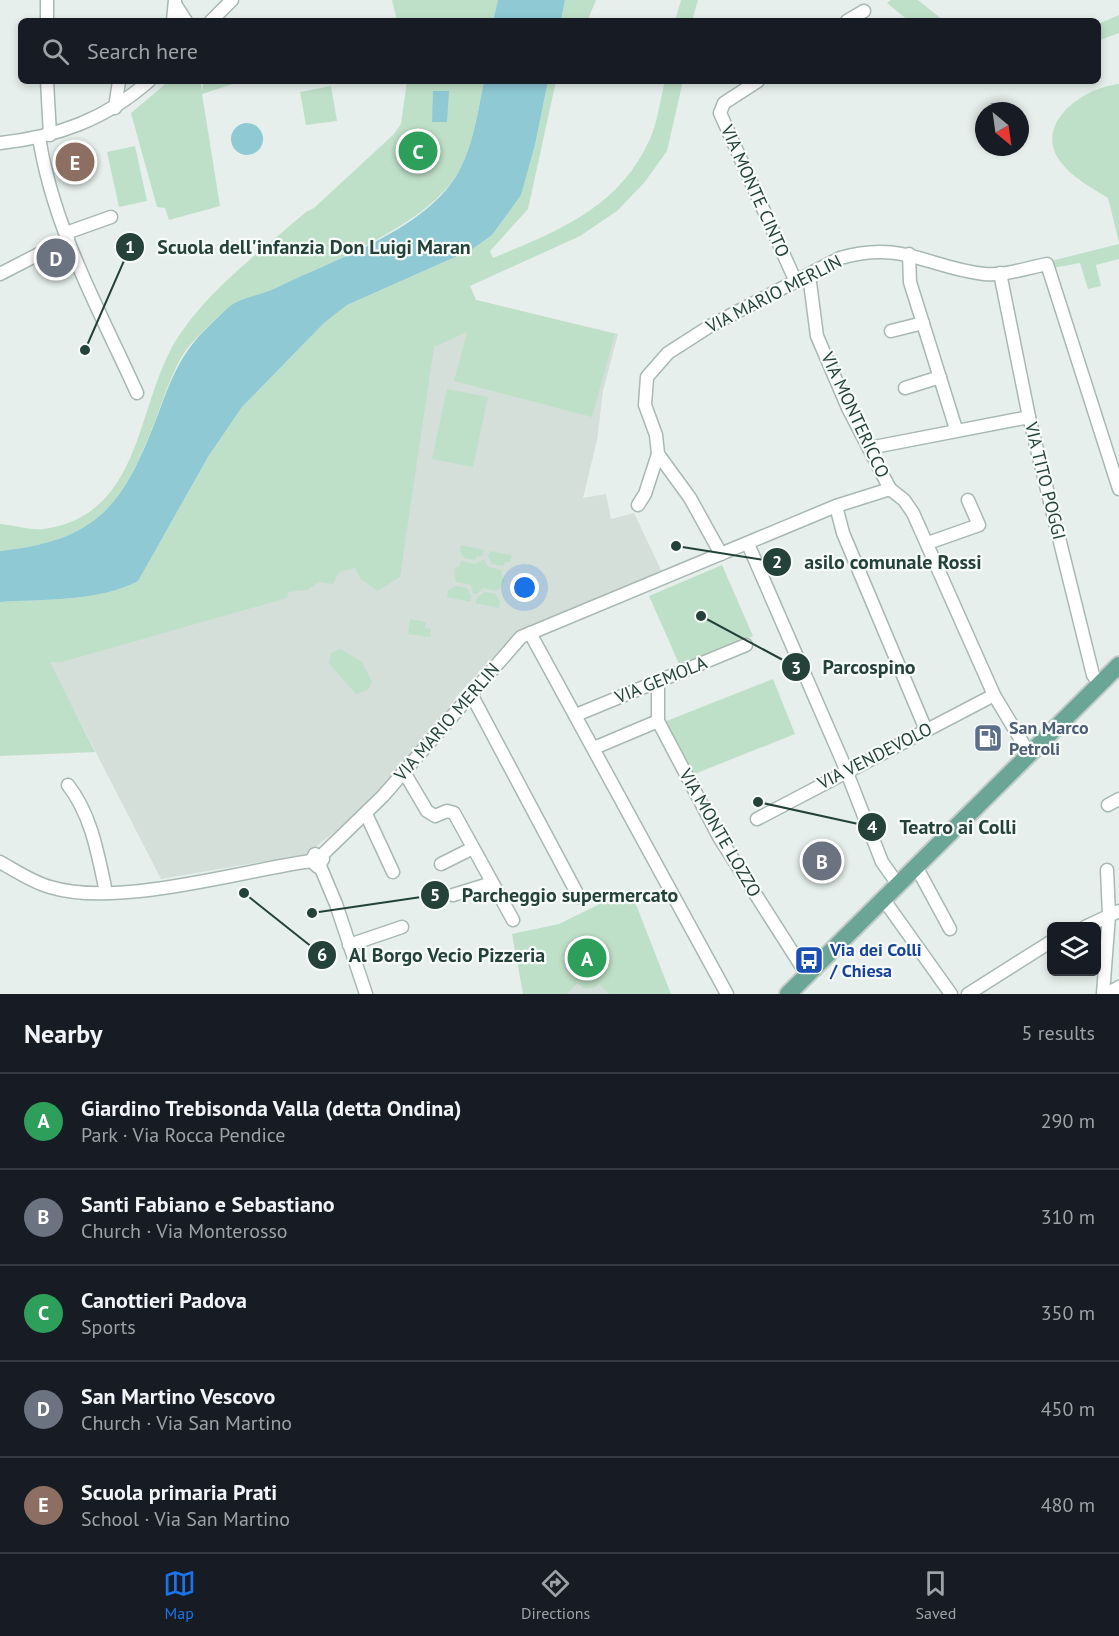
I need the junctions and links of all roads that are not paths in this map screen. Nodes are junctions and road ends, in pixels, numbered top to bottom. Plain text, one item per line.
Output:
1 (47, 0) edge
2 (232, 0) edge
3 (175, 2) edge
4 (864, 10) dead end
5 (47, 18) edge
6 (182, 18) edge
7 (214, 18) edge
8 (852, 18) edge
9 (47, 84) edge
10 (118, 84) edge
11 (141, 84) edge
12 (754, 84) edge
13 (115, 108) junction
14 (44, 136) junction
15 (0, 143) edge
16 (111, 217) dead end
17 (67, 236) junction
18 (909, 254) junction
19 (1000, 273) junction
20 (0, 274) edge
21 (808, 275) junction
22 (796, 282) junction
23 (923, 323) junction
24 (891, 331) dead end
25 (940, 377) junction
26 (905, 388) dead end
27 (137, 393) dead end
28 (1029, 417) junction
29 (956, 429) junction
30 (869, 448) junction
31 (658, 454) junction
32 (890, 489) junction
33 (1119, 489) edge
34 (968, 500) dead end
35 (638, 505) dead end
36 (836, 506) junction
37 (928, 543) junction
38 (748, 544) junction
39 (721, 554) junction
40 (530, 633) junction
41 (746, 645) dead end
42 (1112, 676) edge
43 (658, 681) junction
44 (471, 694) junction
45 (994, 695) junction
46 (576, 715) junction
47 (658, 721) junction
48 (926, 730) junction
49 (1053, 732) junction
50 (1018, 737) junction
51 (594, 748) junction
52 (1030, 755) junction
53 (404, 771) junction
54 (846, 771) junction
55 (68, 785) dead end
56 (366, 814) junction
57 (757, 819) dead end
58 (473, 848) junction
59 (317, 861) junction
60 (0, 862) edge
61 (441, 864) dead end
62 (917, 868) junction
63 (1107, 870) dead end
64 (393, 872) dead end
65 (492, 883) junction
66 (899, 886) junction
67 (106, 892) junction
68 (453, 895) dead end
69 (579, 897) dead end
70 (884, 900) junction
71 (1114, 913) edge
72 (513, 920) dead end
73 (1095, 922) edge
74 (402, 927) dead end
75 (950, 929) dead end
76 (349, 945) junction
77 (1047, 945) edge
78 (807, 975) junction
79 (1119, 987) edge
80 (366, 994) edge
81 (727, 994) edge
82 (788, 994) edge
83 (951, 994) edge
84 (968, 994) edge
85 (1104, 994) edge

1 - 5 street
2 - 7 street
3 - 6 street
4 - 8 street
9 - 14 street
10 - 13 street
11 - 13 street
12 - 22 street, VIA MONTE CINTO
13 - 14 street
14 - 15 street
14 - 17 street
16 - 17 street
17 - 20 street
17 - 27 street
18 - 19 street, VIA MARIO MERLIN
18 - 21 street, VIA MARIO MERLIN
18 - 23 street
19 - 28 street, VIA TITO POGGI
19 - 33 street, VIA MARIO MERLIN
21 - 22 street, VIA MARIO MERLIN
21 - 30 street, VIA MONTERICCO
22 - 31 street, VIA MARIO MERLIN
23 - 24 street
23 - 25 street
25 - 26 street
25 - 29 street
28 - 29 street
28 - 42 street, VIA TITO POGGI
29 - 30 street
30 - 32 street, VIA MONTERICCO
31 - 35 street, VIA MARIO MERLIN
31 - 39 street
32 - 36 street, VIA MARIO MERLIN
32 - 37 street, VIA MONTERICCO
34 - 37 street
36 - 38 street, VIA MARIO MERLIN
36 - 48 street
37 - 45 street, VIA MONTERICCO
38 - 39 street, VIA MARIO MERLIN
38 - 54 street
39 - 40 street, VIA MARIO MERLIN
40 - 44 street, VIA MARIO MERLIN
40 - 46 street
41 - 43 street, VIA GEMOLA
42 - 49 main road
43 - 46 street, VIA GEMOLA
43 - 47 street, VIA MONTE LOZZO
44 - 53 street, VIA MARIO MERLIN
44 - 69 street
45 - 48 street, VIA VENDEVOLO
45 - 50 street, VIA MONTERICCO
46 - 51 street
47 - 51 street
47 - 78 street, VIA MONTE LOZZO
48 - 54 street, VIA VENDEVOLO
49 - 50 street
49 - 52 main road
50 - 52 street, VIA MONTERICCO
51 - 81 street
52 - 62 main road
53 - 56 street, VIA MARIO MERLIN
53 - 58 street
54 - 57 street, VIA VENDEVOLO
54 - 66 street
55 - 67 street
56 - 59 street, VIA MARIO MERLIN
56 - 64 street
58 - 61 street
58 - 65 street
59 - 67 street
59 - 76 street
60 - 67 street
62 - 66 main road
62 - 75 street
63 - 71 street
65 - 68 street
65 - 72 street
66 - 70 main road
70 - 78 main road
70 - 83 street
71 - 73 street
71 - 85 street
74 - 76 street
76 - 80 street
77 - 84 street
78 - 82 main road
79 - 85 street

